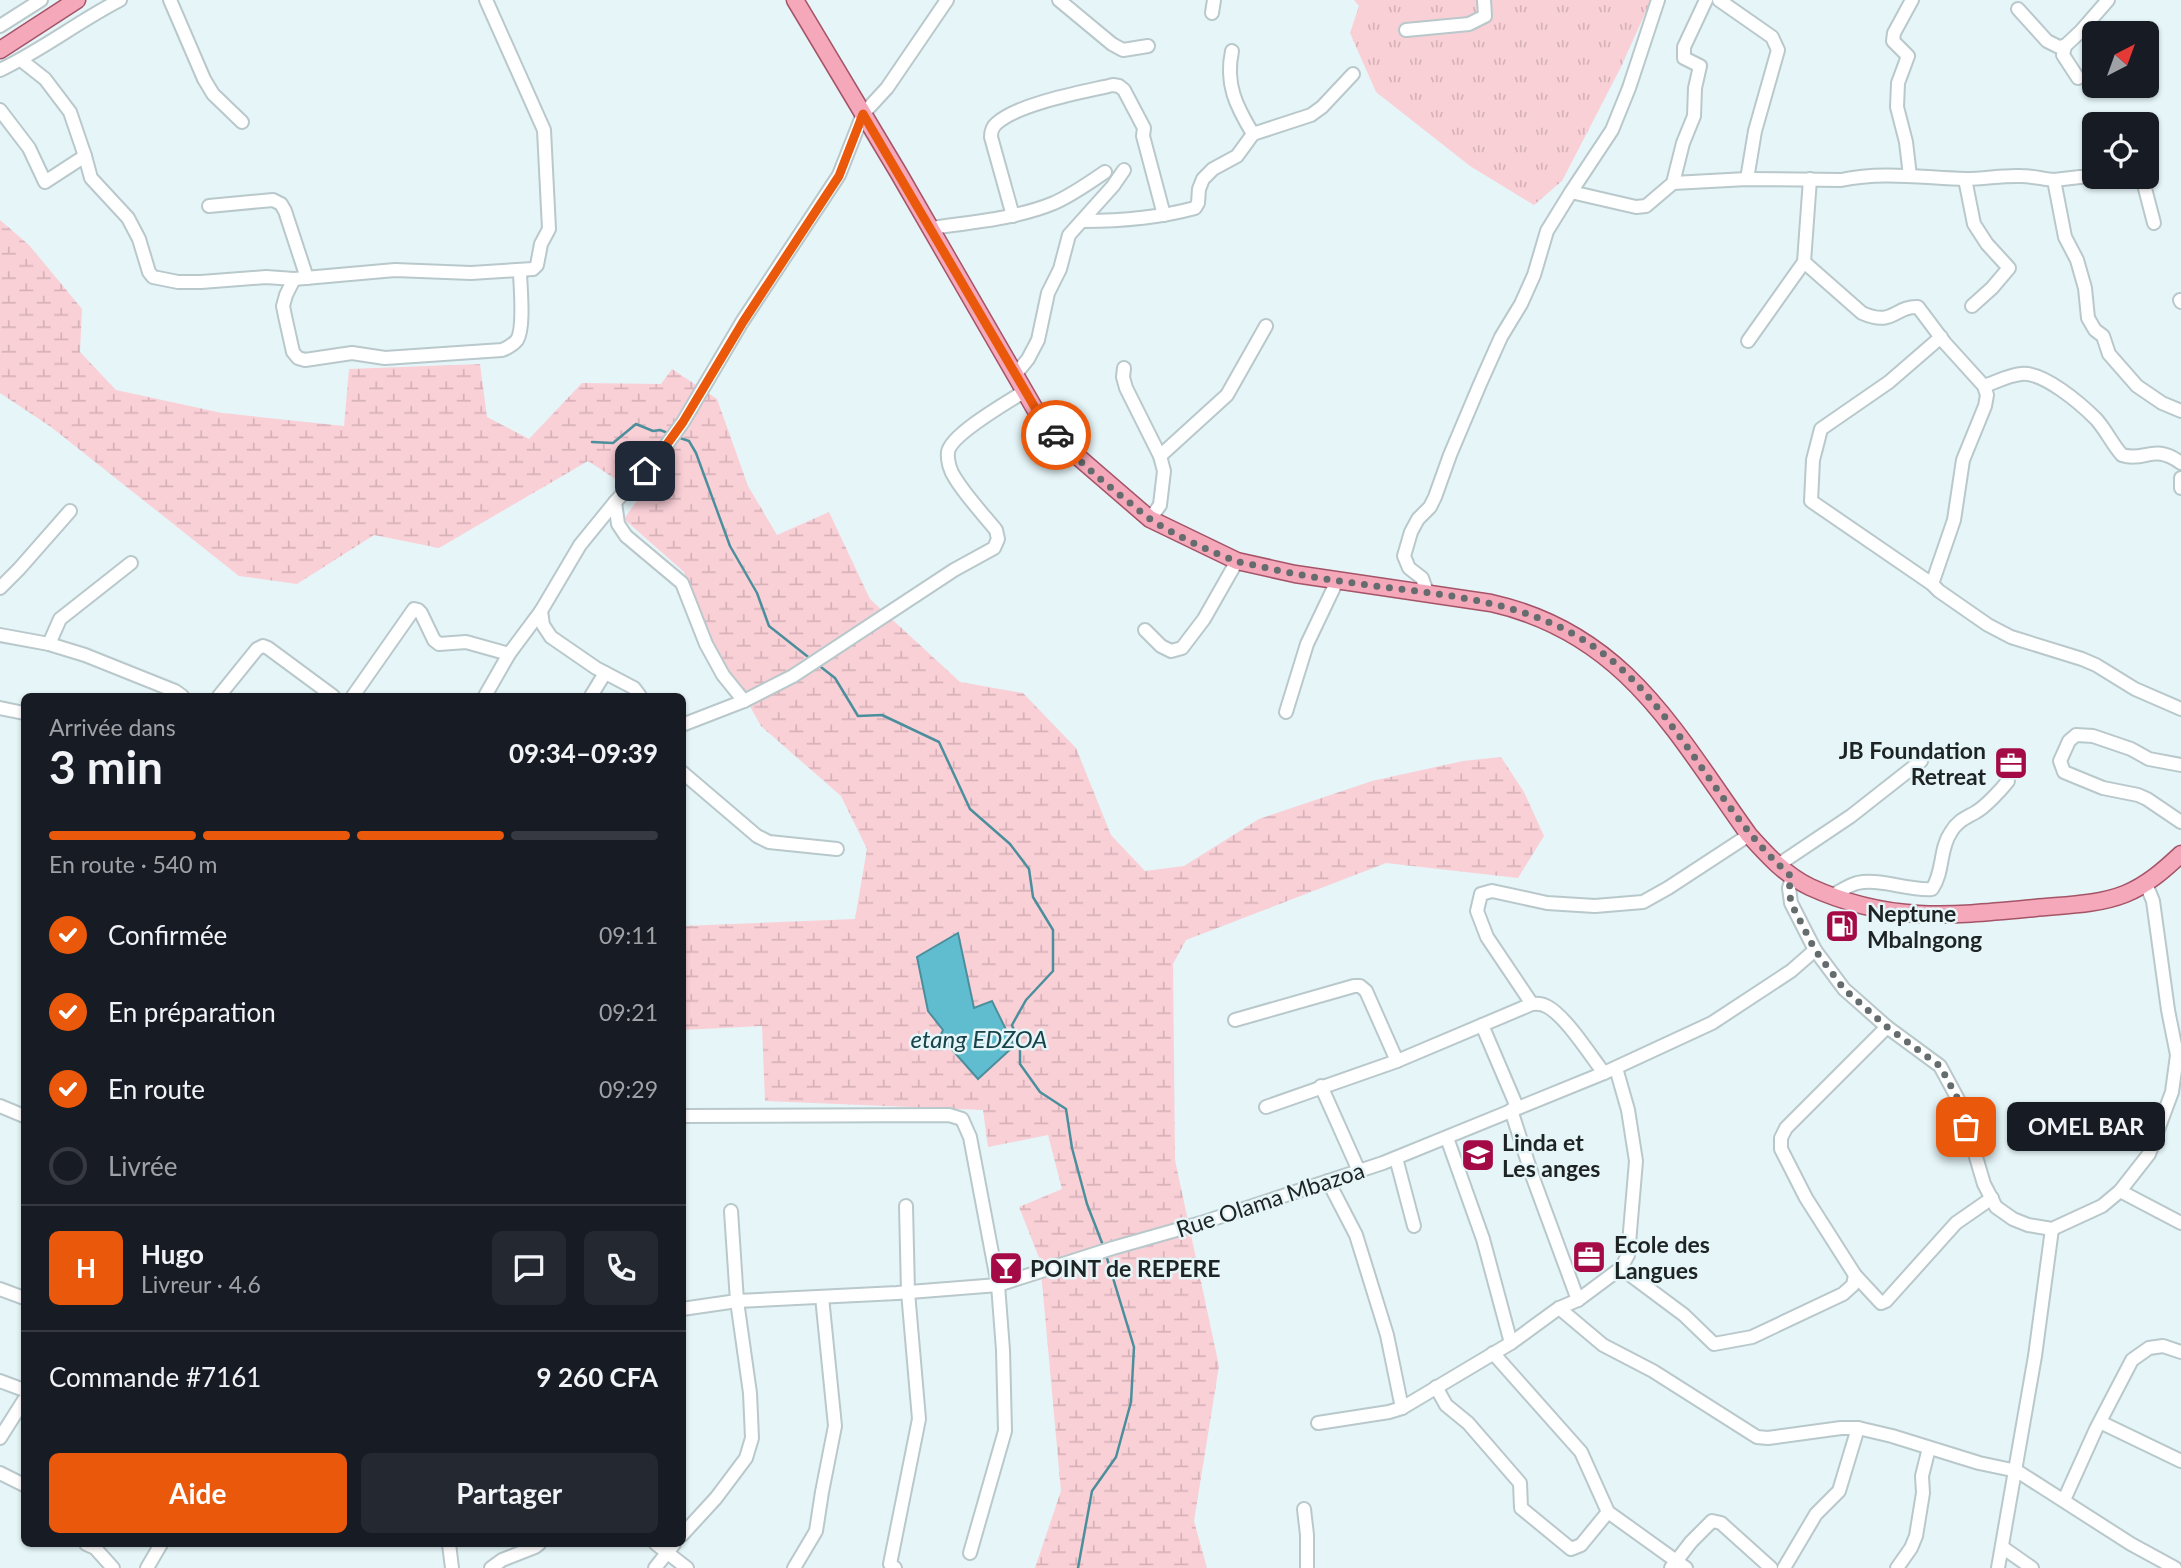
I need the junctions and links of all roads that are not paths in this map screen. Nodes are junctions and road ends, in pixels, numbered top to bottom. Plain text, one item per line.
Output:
1 (41, 0) edge
2 (77, 0) edge
3 (120, 0) edge
4 (170, 0) edge
5 (486, 0) edge
6 (795, 0) edge
7 (947, 0) edge
8 (1059, 0) edge
9 (1485, 0) edge
10 (1658, 0) edge
11 (1706, 0) edge
12 (1719, 0) edge
13 (1912, 0) edge
14 (2108, 0) edge
15 (2018, 9) dead end
16 (0, 26) edge
17 (1406, 30) dead end
18 (1148, 46) dead end
19 (2065, 46) junction
20 (0, 50) edge
21 (1232, 51) dead end
22 (21, 60) junction
23 (0, 70) edge
24 (1353, 74) dead end
25 (2077, 78) dead end
26 (0, 110) edge
27 (863, 114) junction
28 (242, 122) dead end
29 (1252, 134) junction
30 (85, 156) junction
31 (1124, 170) dead end
32 (1105, 172) dead end
33 (1910, 176) junction
34 (2082, 177) edge
35 (1810, 178) junction
36 (1747, 179) junction
37 (1965, 179) junction
38 (2054, 180) junction
39 (1673, 183) junction
40 (2145, 189) edge
41 (1571, 192) junction
42 (209, 206) dead end
43 (1164, 215) junction
44 (1013, 216) junction
45 (1083, 221) junction
46 (2154, 223) dead end
47 (931, 228) junction
48 (1804, 262) junction
49 (520, 270) junction
50 (300, 279) junction
51 (1972, 306) dead end
52 (1266, 326) dead end
53 (1941, 337) junction
54 (1748, 341) dead end
55 (1124, 368) dead end
56 (1015, 375) junction
57 (1984, 386) junction
58 (1025, 391) junction
59 (2181, 411) edge
60 (1160, 456) junction
61 (2181, 463) edge
62 (2181, 478) edge
63 (2181, 488) edge
64 (615, 502) junction
65 (70, 511) dead end
66 (1150, 519) junction
67 (1237, 561) junction
68 (131, 563) dead end
69 (1337, 581) junction
70 (1932, 584) junction
71 (0, 589) edge
72 (1427, 592) junction
73 (541, 611) junction
74 (1145, 631) dead end
75 (0, 635) edge
76 (49, 644) junction
77 (509, 654) junction
78 (605, 673) junction
79 (178, 693) edge
80 (221, 693) edge
81 (329, 693) edge
82 (355, 693) edge
83 (487, 693) edge
84 (593, 693) edge
85 (638, 693) edge
86 (744, 701) junction
87 (0, 708) edge
88 (2181, 709) edge
89 (21, 712) edge
90 (1286, 712) dead end
91 (686, 723) edge
92 (1921, 761) dead end
93 (2181, 765) edge
94 (686, 775) edge
95 (2007, 781) dead end
96 (2181, 822) edge
97 (1749, 835) junction
98 (837, 849) dead end
99 (2181, 854) edge
100 (1778, 864) junction
101 (1792, 877) junction
102 (2146, 884) junction
103 (1831, 896) junction
104 (1815, 950) junction
105 (1532, 1004) junction
106 (1235, 1020) dead end
107 (1482, 1025) junction
108 (1887, 1027) junction
109 (2179, 1055) edge
110 (1397, 1061) junction
111 (1610, 1070) junction
112 (1321, 1086) junction
113 (2176, 1093) edge
114 (0, 1107) edge
115 (1266, 1107) dead end
116 (1514, 1109) junction
117 (21, 1115) edge
118 (686, 1116) edge
119 (1447, 1138) junction
120 (1396, 1158) junction
121 (1359, 1171) junction
122 (1328, 1181) junction
123 (2120, 1191) junction
124 (1992, 1198) junction
125 (906, 1206) dead end
126 (731, 1211) dead end
127 (2181, 1223) edge
128 (1414, 1226) dead end
129 (2053, 1229) junction
130 (1621, 1268) junction
131 (1854, 1275) junction
132 (998, 1285) junction
133 (0, 1289) edge
134 (908, 1292) junction
135 (21, 1297) edge
136 (822, 1297) junction
137 (1578, 1300) junction
138 (737, 1301) junction
139 (686, 1308) edge
140 (1559, 1308) junction
141 (1511, 1343) junction
142 (2181, 1352) edge
143 (1493, 1353) junction
144 (0, 1381) edge
145 (1436, 1387) junction
146 (21, 1389) edge
147 (21, 1405) edge
148 (1402, 1408) junction
149 (2101, 1422) junction
150 (1318, 1423) dead end
151 (1858, 1429) junction
152 (0, 1438) edge
153 (1929, 1448) junction
154 (2181, 1461) edge
155 (2017, 1471) junction
156 (0, 1473) edge
157 (21, 1484) edge
158 (2064, 1500) junction
159 (1304, 1508) dead end
160 (1608, 1512) junction
161 (686, 1531) edge
162 (93, 1547) edge
163 (159, 1547) edge
164 (449, 1547) edge
165 (536, 1547) edge
166 (666, 1547) edge
167 (667, 1547) edge
168 (2002, 1547) junction
169 (970, 1553) dead end
170 (1678, 1566) edge
171 (113, 1568) edge
172 (148, 1568) edge
173 (452, 1568) edge
174 (491, 1568) edge
175 (655, 1568) edge
176 (687, 1568) edge
177 (794, 1568) edge
178 (895, 1568) edge
179 (1307, 1568) edge
180 (1771, 1568) edge
181 (1784, 1568) edge
182 (1896, 1568) edge
183 (1998, 1568) edge
184 (2032, 1568) edge
185 (2175, 1568) edge

1 - 16 street
2 - 20 main road
3 - 22 street
4 - 28 street
5 - 49 street
6 - 27 main road
7 - 27 street
8 - 18 street
9 - 17 street
10 - 41 street
11 - 39 street
12 - 36 street
13 - 33 street
14 - 19 street
15 - 19 street
19 - 25 street
21 - 29 street
22 - 23 street
22 - 30 street
24 - 29 street
26 - 30 street
27 - 47 main road
27 - 64 street
29 - 43 street
30 - 50 street
31 - 45 street
32 - 44 street
33 - 35 street
33 - 37 street
34 - 38 street
35 - 36 street
35 - 48 street
36 - 39 street
37 - 38 street
37 - 51 street
38 - 59 street
39 - 41 street
40 - 46 street
41 - 72 street
42 - 50 street
43 - 44 street
43 - 45 street
44 - 47 street
45 - 56 street
47 - 56 main road
48 - 53 street
48 - 54 street
49 - 50 street
49 - 50 street
52 - 60 street
53 - 57 street
53 - 70 street
55 - 60 street
56 - 58 main road
57 - 61 street
57 - 70 street
58 - 66 main road
58 - 86 street
60 - 66 street
62 - 63 street
64 - 73 street
64 - 86 street
65 - 71 street
66 - 67 main road
67 - 69 main road
67 - 74 street
68 - 76 street
69 - 72 main road
69 - 90 street
70 - 88 street
72 - 97 main road
73 - 77 street
73 - 78 street
75 - 76 street
76 - 79 street
77 - 82 street
77 - 83 street
78 - 84 street
78 - 85 street
80 - 81 street
86 - 91 street
87 - 89 street
92 - 100 street
93 - 96 street
94 - 98 street
95 - 103 street
97 - 100 main road
97 - 105 street
99 - 102 main road
100 - 101 main road
101 - 103 main road
101 - 104 street
102 - 103 main road
102 - 109 street
104 - 108 street
104 - 111 street, Rue Olama Mbazoa
105 - 107 street
105 - 111 street
106 - 110 street
107 - 110 street
107 - 116 street
108 - 124 street
108 - 131 street
109 - 113 street
110 - 112 street
111 - 116 street, Rue Olama Mbazoa
111 - 130 street
112 - 115 street
112 - 121 street
113 - 123 street
114 - 117 street
116 - 119 street, Rue Olama Mbazoa
116 - 137 street
118 - 132 street
119 - 120 street, Rue Olama Mbazoa
119 - 141 street
120 - 121 street, Rue Olama Mbazoa
120 - 128 street
121 - 122 street, Rue Olama Mbazoa
122 - 132 street, Rue Olama Mbazoa
122 - 148 street
123 - 127 street
123 - 129 street
124 - 129 street
124 - 131 street
125 - 134 street
126 - 138 street
129 - 155 street
130 - 131 street
130 - 137 street
132 - 134 street, Rue Olama Mbazoa
132 - 169 street
133 - 135 street
134 - 136 street, Rue Olama Mbazoa
134 - 178 street
136 - 138 street, Rue Olama Mbazoa
136 - 177 street
137 - 140 street
138 - 139 street, Rue Olama Mbazoa
138 - 161 street
140 - 141 street
140 - 151 street
141 - 143 street
142 - 149 street
143 - 145 street
143 - 160 street
144 - 146 street
145 - 148 street
145 - 160 street
147 - 152 street
148 - 150 street
149 - 154 street
149 - 158 street
151 - 153 street
151 - 181 street
153 - 155 street
153 - 182 street
155 - 158 street
155 - 168 street
156 - 157 street
158 - 185 street
159 - 179 street
160 - 170 street
162 - 171 street
163 - 172 street
164 - 173 street
165 - 174 street
166 - 175 street
167 - 176 street
168 - 183 street
168 - 184 street
170 - 180 street

